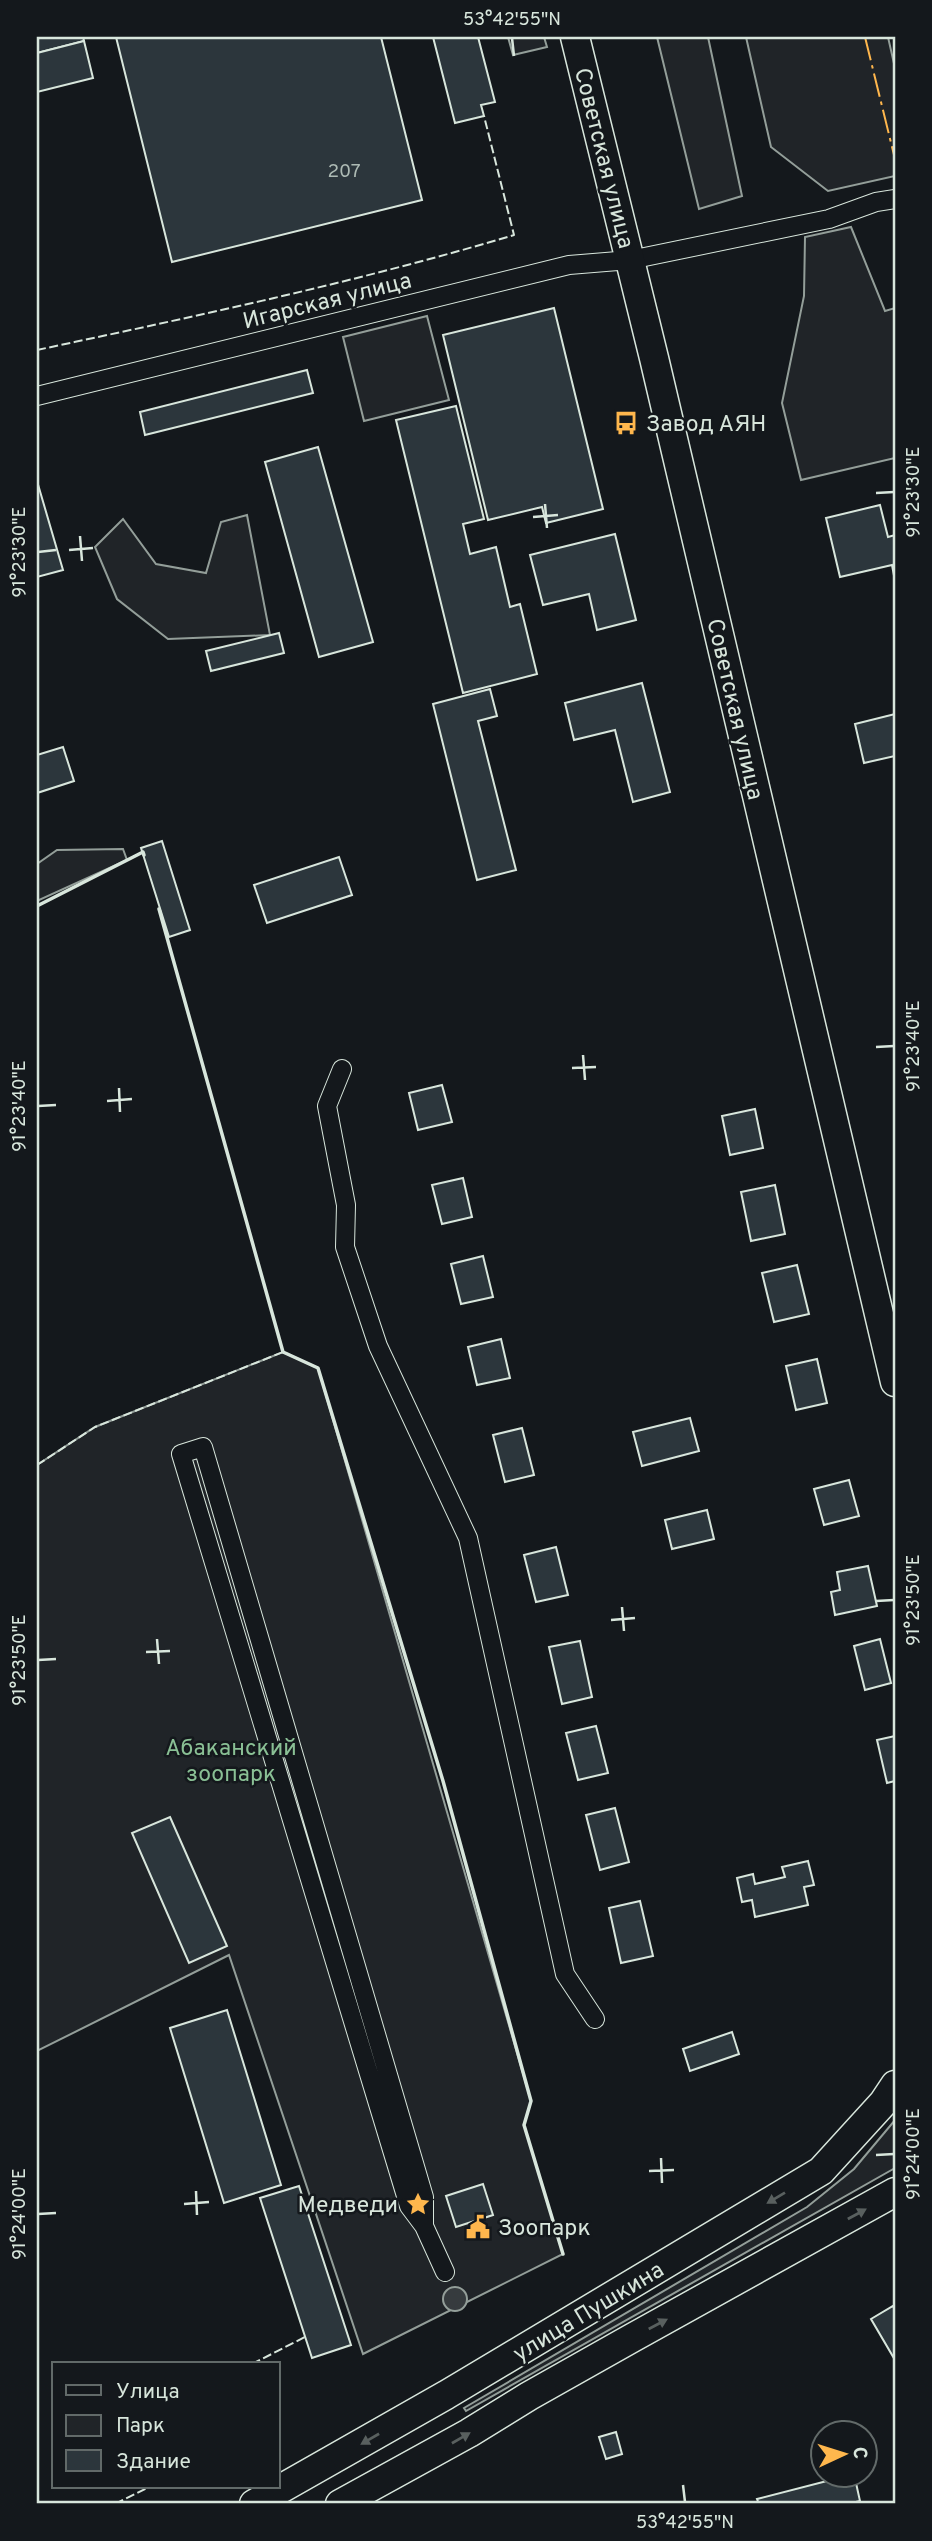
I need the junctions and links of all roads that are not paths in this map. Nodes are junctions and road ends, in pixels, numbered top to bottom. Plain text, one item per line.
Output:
1 (575, 37) edge
2 (895, 199) edge
3 (630, 260) junction
4 (37, 396) edge
5 (342, 1069) dead end
6 (895, 1382) edge
7 (595, 2019) dead end
8 (895, 2085) edge
9 (895, 2192) edge
10 (424, 2226) junction
11 (444, 2272) dead end
12 (254, 2504) edge
13 (340, 2504) edge

1 - 3 main road, Советская улица
2 - 3 street, Игарская улица
3 - 4 street, Игарская улица
3 - 6 main road, Советская улица
5 - 7 street
8 -> 12 main road, улица Пушкина
13 -> 9 main road, улица Пушкина
10 - 10 street
10 - 11 street

